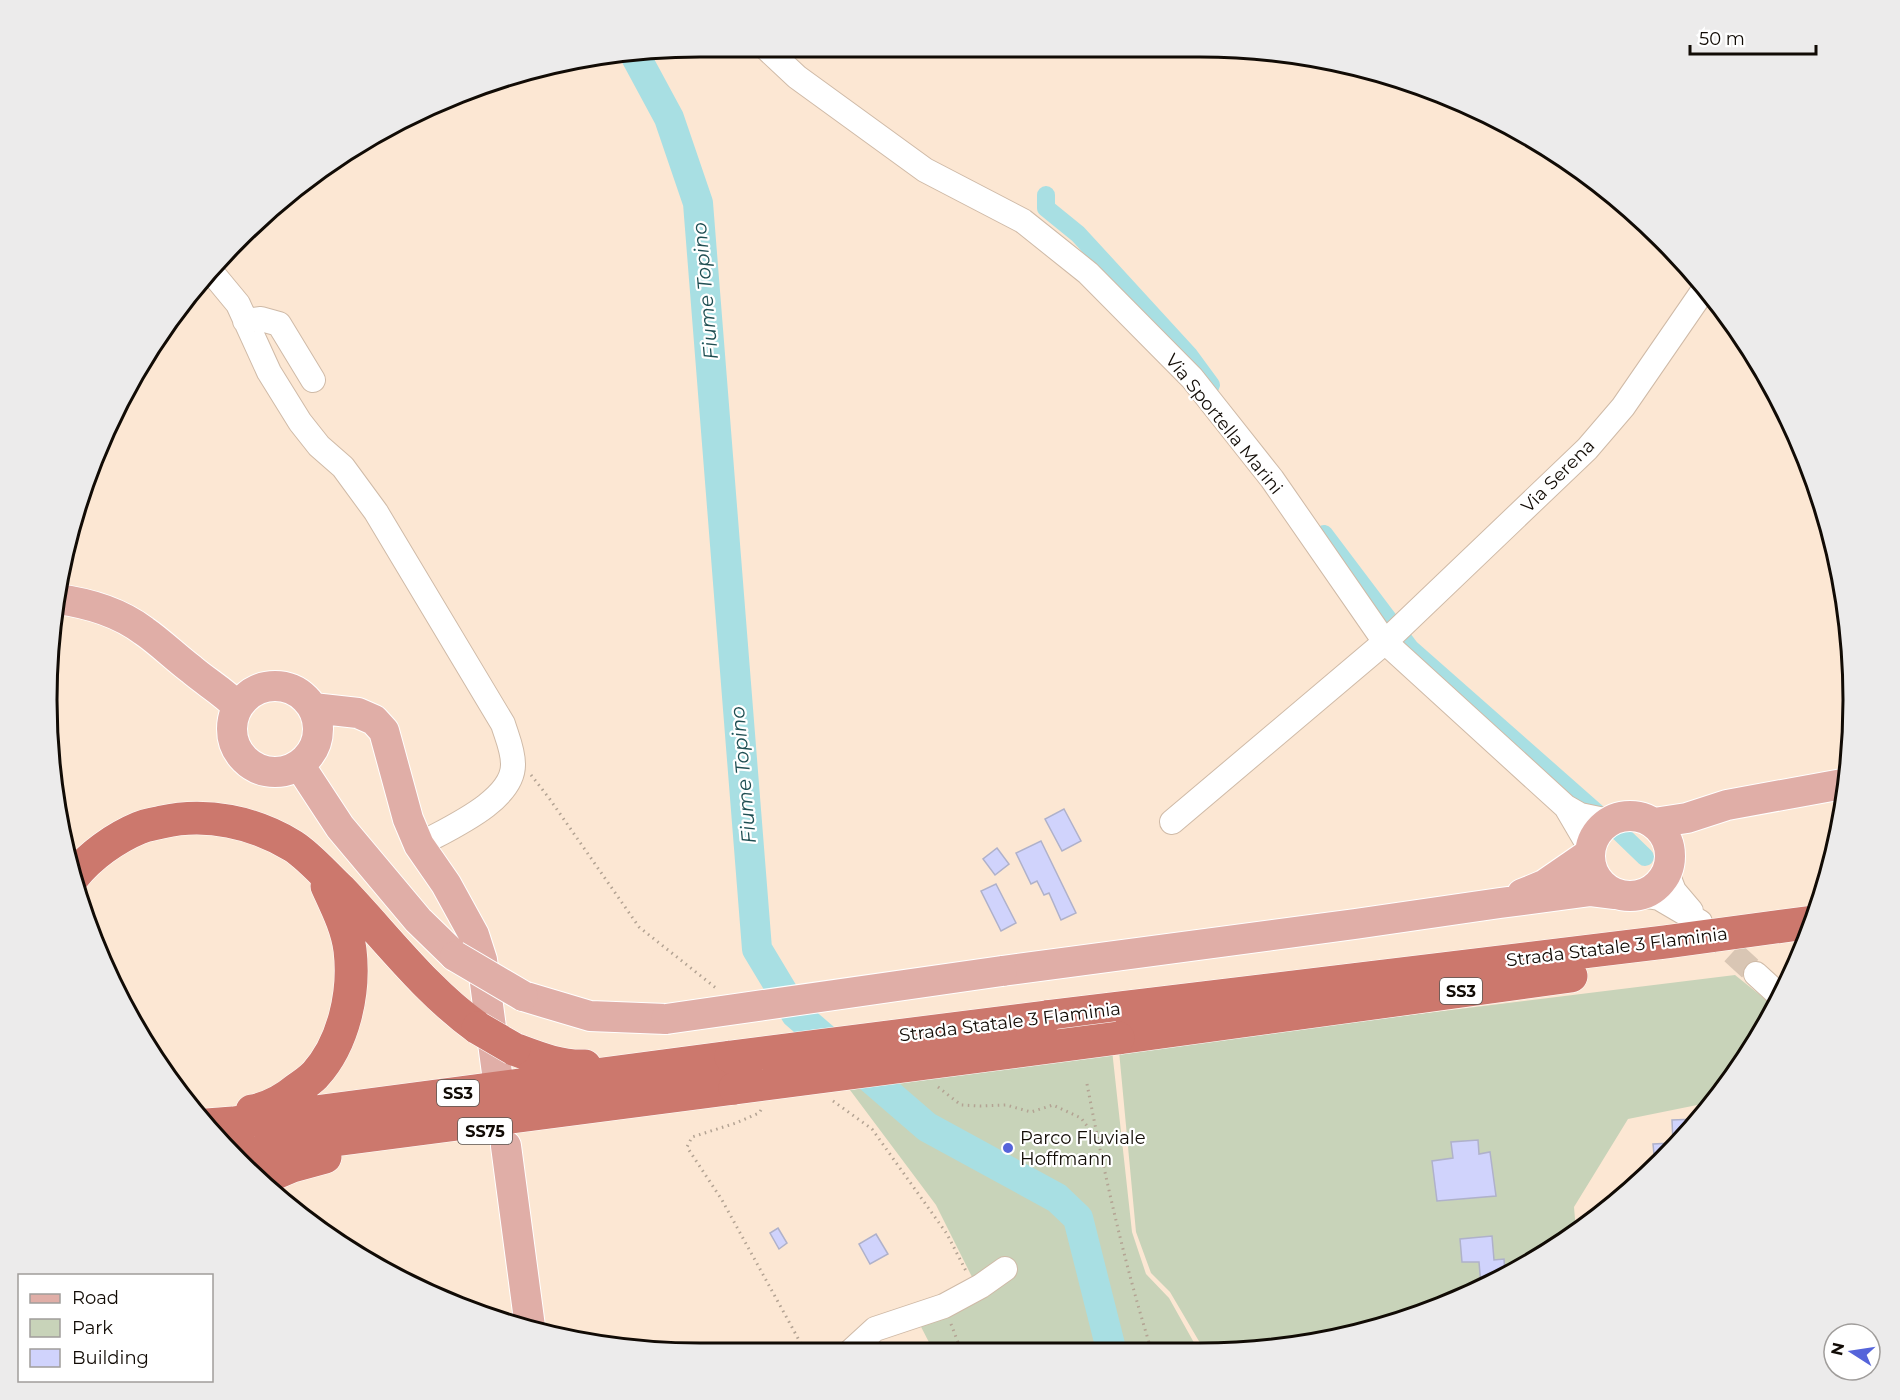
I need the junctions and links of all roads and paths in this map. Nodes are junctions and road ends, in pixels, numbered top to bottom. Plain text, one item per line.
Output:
1 (776, 57) edge
2 (216, 277) edge
3 (1699, 296) edge
4 (245, 321) junction
5 (313, 380) dead end
6 (65, 600) edge
7 (1386, 642) junction
8 (238, 706) junction
9 (313, 708) junction
10 (318, 737) junction
11 (391, 753) junction
12 (300, 766) junction
13 (514, 766) junction
14 (1837, 785) edge
15 (1727, 805) junction
16 (1566, 807) junction
17 (1609, 821) junction
18 (1172, 822) dead end
19 (1654, 823) junction
20 (419, 845) junction
21 (1590, 851) junction
22 (318, 868) junction
23 (1668, 868) junction
24 (80, 870) edge
25 (1628, 895) junction
26 (1500, 903) junction
27 (1803, 923) edge
28 (1794, 945) edge
29 (1756, 974) tunnel mouth
30 (1774, 990) edge
31 (721, 993) dead end
32 (505, 1061) junction
33 (722, 1074) junction
34 (932, 1080) dead end
35 (1087, 1084) dead end
36 (829, 1098) dead end
37 (764, 1106) dead end
38 (210, 1116) edge
39 (217, 1124) edge
40 (1097, 1139) junction
41 (506, 1146) dead end
42 (242, 1152) edge
43 (268, 1176) edge
44 (1005, 1269) dead end
45 (950, 1302) junction
46 (529, 1320) edge
47 (801, 1343) edge
48 (860, 1343) edge
49 (959, 1343) edge
50 (1149, 1343) edge

1 - 7 street, Via Sportella Marini
2 - 4 street
3 - 7 street, Via Serena
4 - 5 street
4 - 13 street
6 - 8 main road
7 - 16 street, Via Sportella Marini
7 - 18 street, Via Serena
8 - 9 main road
8 - 12 main road
9 - 10 main road
9 - 11 main road
10 - 11 main road
10 - 12 main road
11 - 20 main road
12 - 26 main road, bridge
13 - 20 street
13 - 31 path
14 - 15 main road
15 - 19 main road
15 - 23 main road
16 - 17 street
16 - 21 street, Via Sportella Marini
17 - 19 main road
17 - 21 main road
19 - 23 main road
20 - 32 main road
21 - 25 main road, Via Sportella Marini
21 - 26 main road
22 - 24 highway
22 - 32 highway, bridge
22 - 38 highway
23 - 25 main road
23 - 25 street
25 - 26 main road
27 - 33 highway, Strada Statale 3 Flaminia / SS3, bridge
28 - 33 highway, Strada Statale 3 Flaminia / SS3, bridge
29 - 30 street
32 - 33 highway
33 - 39 highway, Strada Statale 3 Flaminia / SS3
33 - 42 highway, Strada Statale 3 Flaminia / SS3
33 - 43 highway, SS75
34 - 40 path
35 - 40 path
36 - 45 path
37 - 47 path
40 - 50 path
41 - 46 main road
44 - 45 street
45 - 48 street
45 - 49 path

